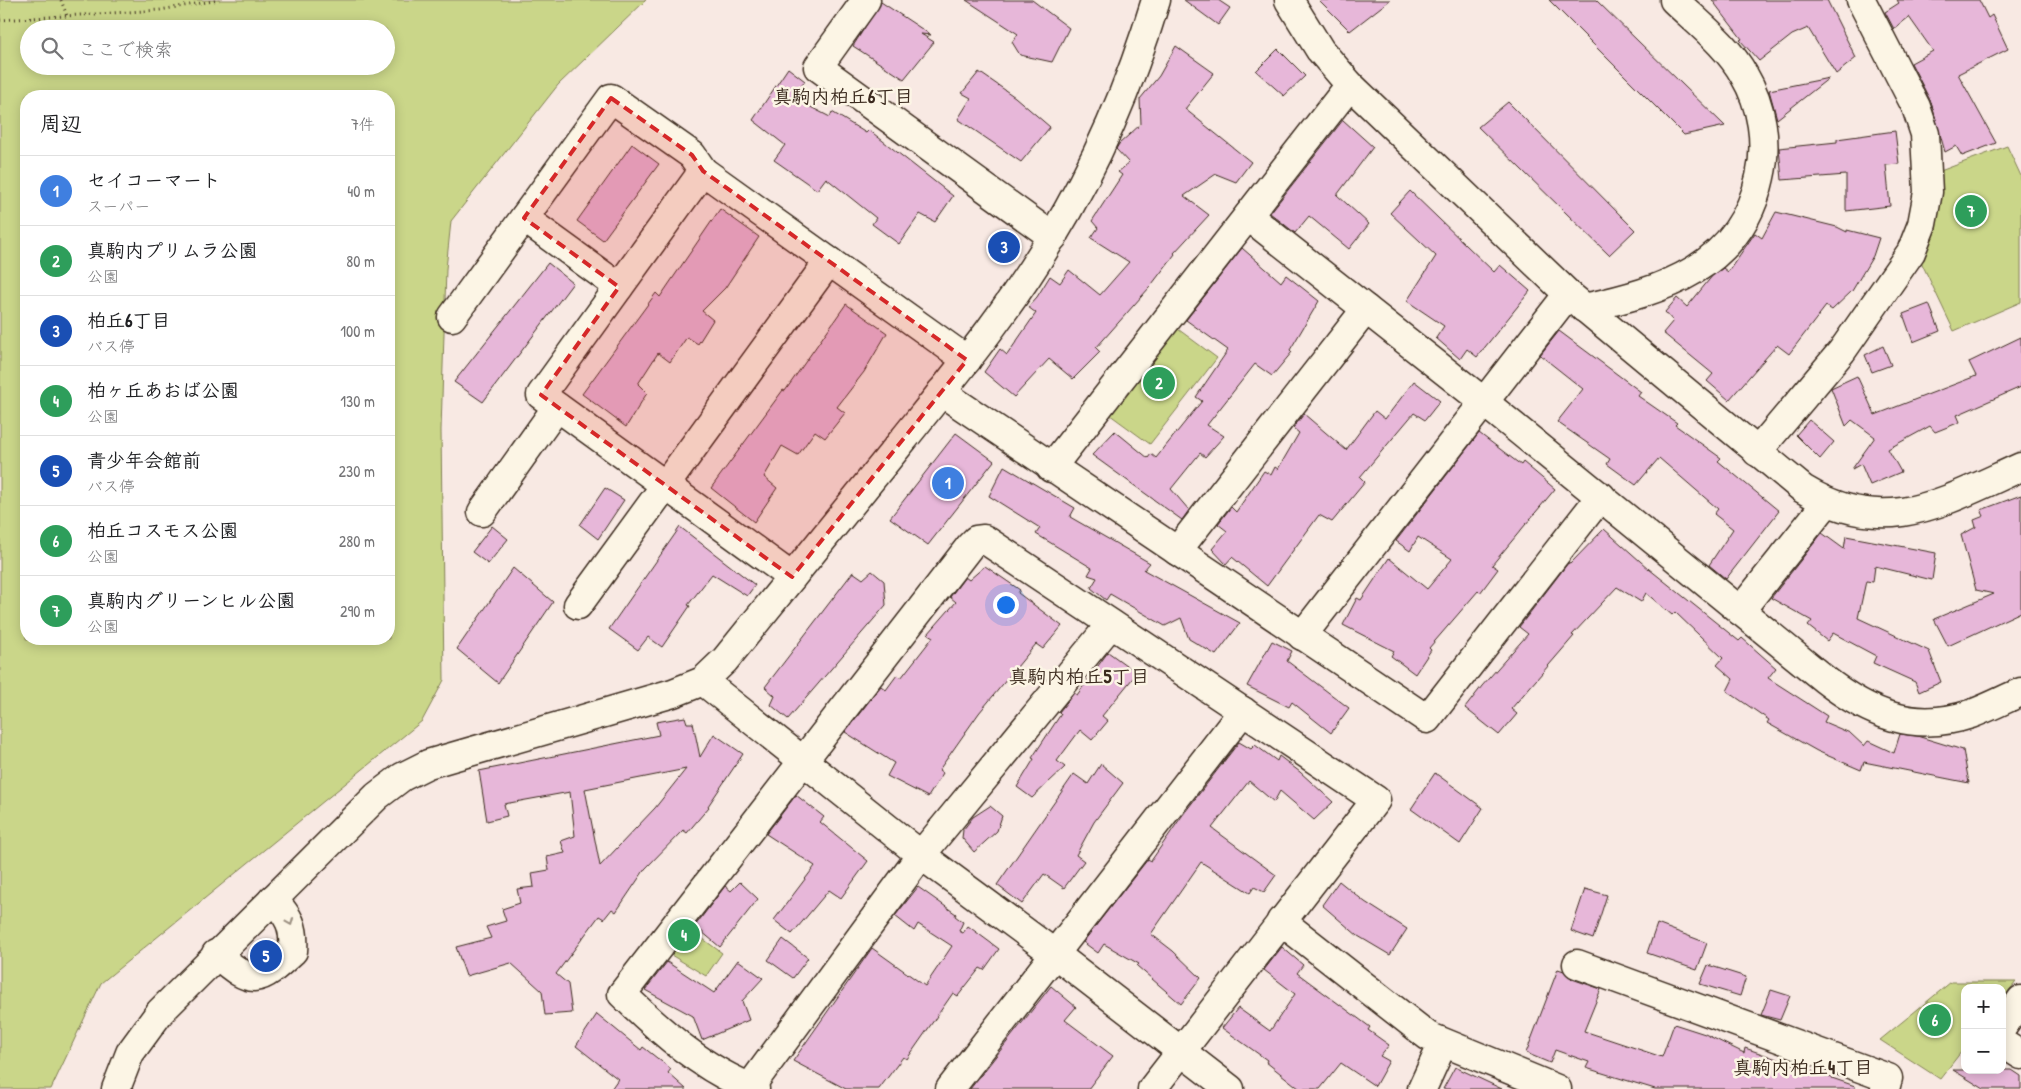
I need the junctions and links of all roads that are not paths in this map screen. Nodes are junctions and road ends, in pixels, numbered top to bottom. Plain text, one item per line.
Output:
1 (866, 0) edge
2 (1156, 0) edge
3 (1289, 0) edge
4 (1674, 0) edge
5 (1861, 0) edge
6 (1350, 85) junction
7 (703, 171) junction
8 (1248, 216) junction
9 (524, 218) junction
10 (1053, 237) junction
11 (828, 261) junction
12 (619, 287) junction
13 (1576, 301) junction
14 (1366, 309) junction
15 (452, 317) dead end
16 (967, 360) junction
17 (941, 392) junction
18 (1484, 402) junction
19 (557, 407) junction
20 (1757, 452) junction
21 (2021, 467) edge
22 (1051, 468) junction
23 (666, 486) junction
24 (1601, 496) junction
25 (1827, 502) junction
26 (482, 512) dead end
27 (1177, 551) junction
28 (792, 577) junction
29 (578, 604) dead end
30 (1740, 611) junction
31 (1111, 624) junction
32 (1302, 636) junction
33 (703, 681) junction
34 (2021, 692) edge
35 (1243, 711) junction
36 (804, 759) junction
37 (921, 855) junction
38 (273, 899) junction
39 (1281, 921) junction
40 (216, 954) junction
41 (1055, 954) junction
42 (1577, 964) dead end
43 (2021, 1000) edge
44 (2006, 1022) edge
45 (1443, 1043) junction
46 (2006, 1046) edge
47 (1181, 1051) junction
48 (2021, 1055) edge
49 (753, 1088) edge
50 (116, 1089) edge
51 (950, 1089) edge
52 (1152, 1089) edge
53 (1230, 1089) edge
54 (1422, 1089) edge
55 (1557, 1089) edge
56 (1885, 1089) edge

1 - 10 street
2 - 10 street
3 - 6 street
4 - 13 street
5 - 20 street
6 - 8 street
6 - 13 street
7 - 9 street
7 - 11 street
7 - 12 street
8 - 14 street
8 - 22 street
9 - 12 street
9 - 15 street
10 - 16 street
11 - 16 street
11 - 23 street
12 - 19 street
13 - 18 street
13 - 20 street
14 - 18 street
14 - 27 street
16 - 17 street
17 - 22 street
17 - 28 street
18 - 24 street
18 - 32 street
19 - 23 street
19 - 26 street
20 - 25 street
21 - 25 street
22 - 27 street
23 - 28 street
23 - 29 street
24 - 30 street
24 - 32 street
25 - 30 street
27 - 32 street
28 - 33 street
30 - 34 street
31 - 35 street
31 - 36 street
31 - 37 street
33 - 36 street
33 - 38 street
35 - 39 street
35 - 41 street
36 - 37 street
36 - 49 street
37 - 41 street
37 - 49 street
38 - 40 street
38 -> 40 street
39 - 45 street
39 - 47 street
40 - 50 street
41 - 47 street
41 - 51 street
42 - 56 street
43 - 44 street
45 - 54 street
45 - 55 street
46 - 48 street
47 - 52 street
47 - 53 street

